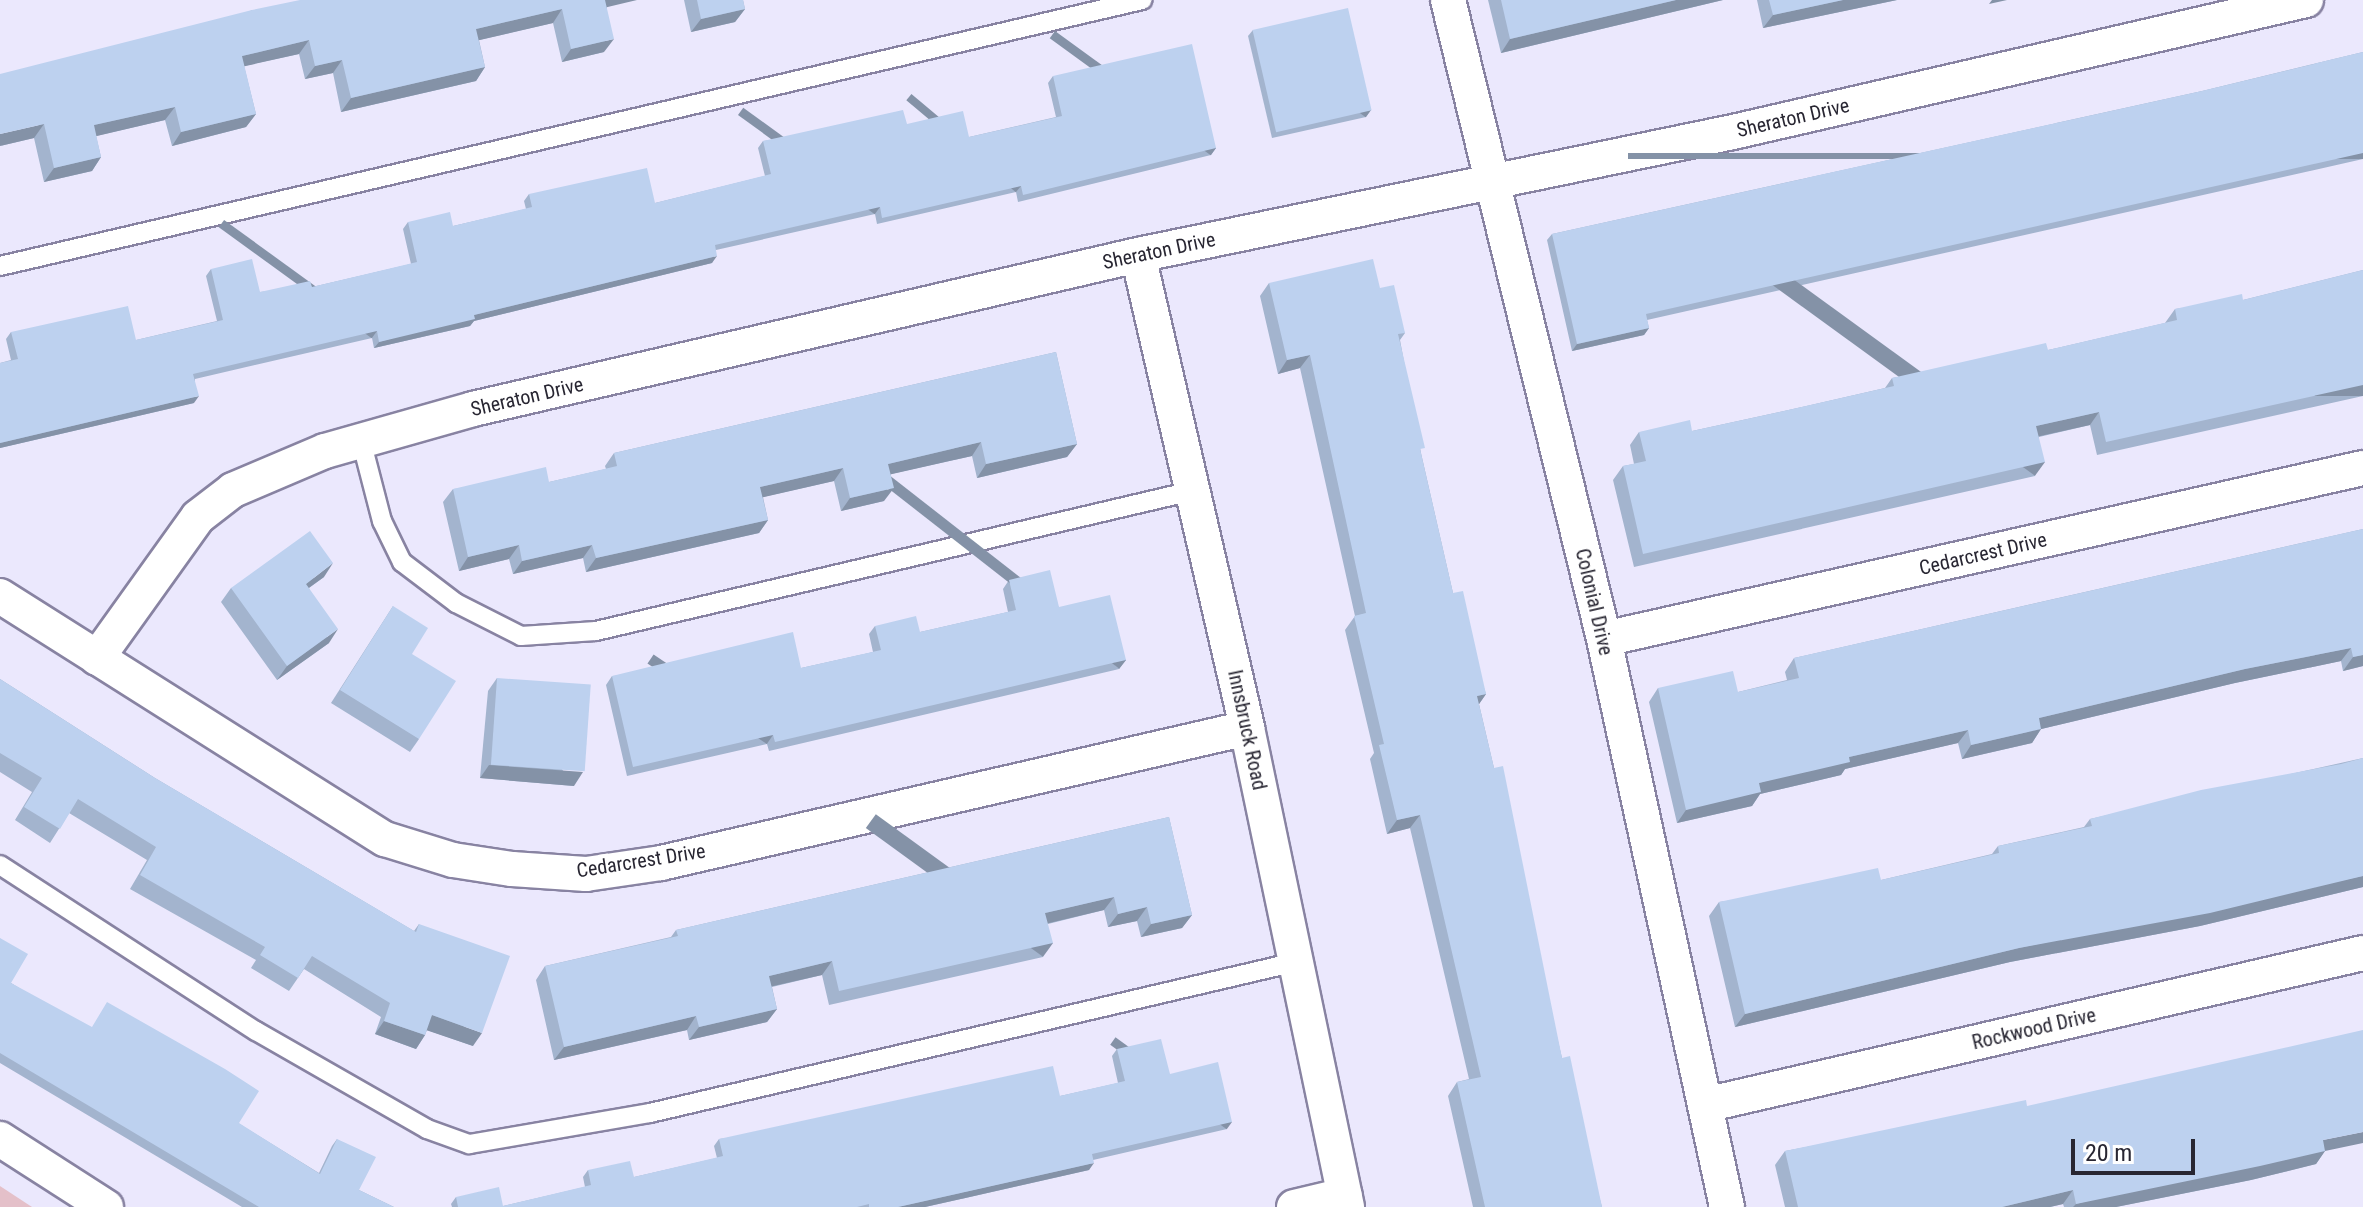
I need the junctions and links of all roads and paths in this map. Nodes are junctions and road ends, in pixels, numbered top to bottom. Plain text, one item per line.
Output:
1 (1142, 0) edge
2 (1448, 0) edge
3 (2306, 0) edge
4 (1492, 181) junction
5 (1138, 255) junction
6 (0, 266) edge
7 (361, 440) junction
8 (2363, 468) edge
9 (1192, 491) junction
10 (0, 596) edge
11 (1604, 639) junction
12 (97, 658) junction
13 (1247, 728) junction
14 (0, 865) edge
15 (2363, 953) edge
16 (1296, 962) junction
17 (1705, 1105) junction
18 (0, 1139) edge
19 (1346, 1201) edge
20 (106, 1207) edge
21 (1294, 1207) edge
22 (1727, 1207) edge

1 - 6 lane
2 - 4 street, Colonial Drive
3 - 4 street, Sheraton Drive
4 - 5 street, Sheraton Drive
4 - 11 street, Colonial Drive
5 - 7 street, Sheraton Drive
5 - 9 street, Innsbruck Road
7 - 9 lane
7 - 12 street, Sheraton Drive
8 - 11 street, Cedarcrest Drive
9 - 13 street, Innsbruck Road
10 - 12 street, Cedarcrest Drive
11 - 17 street, Colonial Drive
12 - 13 street, Cedarcrest Drive
13 - 16 street, Innsbruck Road
14 - 16 lane
15 - 17 street, Rockwood Drive
16 - 19 street, Innsbruck Road
17 - 22 street, Colonial Drive
18 - 20 street
19 - 21 street

